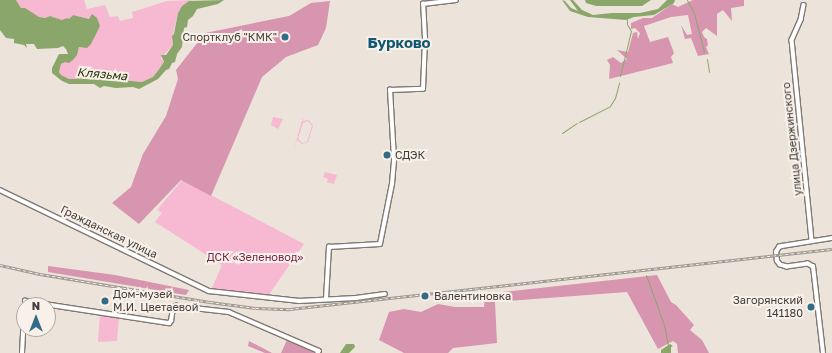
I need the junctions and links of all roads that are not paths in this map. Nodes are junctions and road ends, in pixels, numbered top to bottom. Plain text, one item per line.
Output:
1 (456, 0) edge
2 (804, 5) dead end
3 (0, 190) edge
4 (832, 238) edge
5 (812, 241) junction
6 (386, 294) dead end
7 (326, 300) junction
8 (56, 307) edge
9 (23, 337) edge
10 (318, 352) edge
11 (22, 353) edge
12 (823, 353) edge

1 - 7 street
2 - 5 street, улица Дзержинского
3 - 7 street, Гражданская улица
4 - 5 street
5 - 12 street
6 - 7 street, Гражданская улица
8 - 10 street
9 - 11 street

